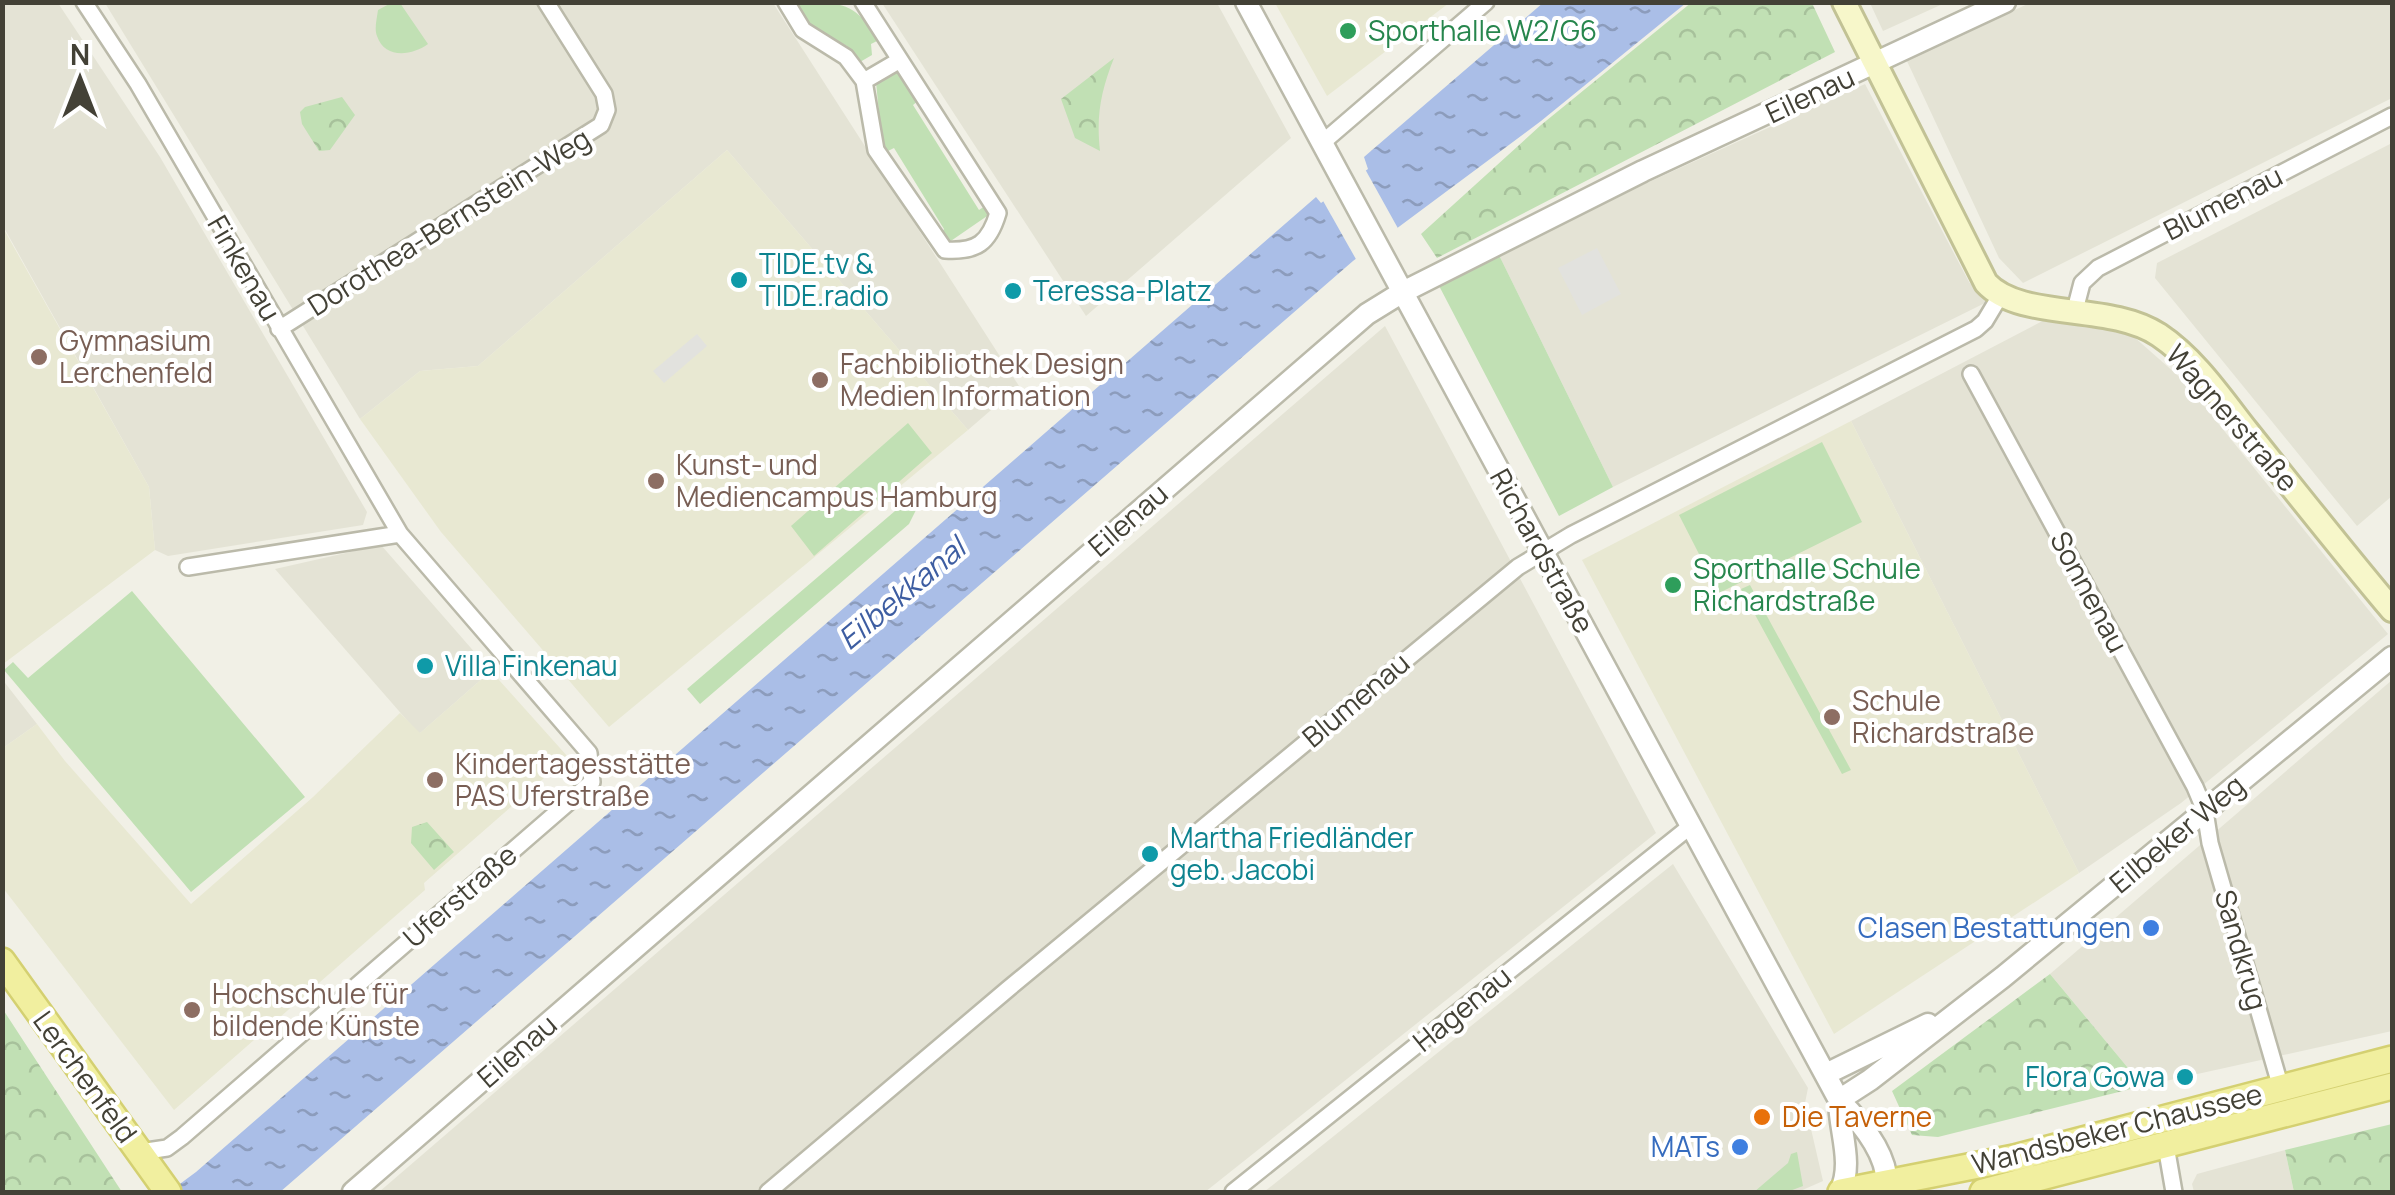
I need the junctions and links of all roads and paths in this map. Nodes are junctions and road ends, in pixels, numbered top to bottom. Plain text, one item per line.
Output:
1 (84, 2) edge
2 (546, 2) edge
3 (786, 2) edge
4 (863, 2) edge
5 (1246, 2) edge
6 (1486, 2) edge
7 (1844, 2) edge
8 (2005, 2) edge
9 (900, 60) junction
10 (1876, 64) junction
11 (864, 81) junction
12 (2392, 116) edge
13 (1322, 142) junction
14 (1401, 293) junction
15 (2000, 296) junction
16 (2075, 310) junction
17 (279, 329) junction
18 (1971, 374) dead end
19 (400, 534) junction
20 (1542, 553) junction
21 (188, 567) dead end
22 (2392, 610) edge
23 (2392, 657) edge
24 (592, 782) joint
25 (2205, 811) junction
26 (1692, 825) junction
27 (7, 976) edge
28 (1961, 1010) junction
29 (2392, 1058) edge
30 (1826, 1074) junction
31 (2392, 1086) edge
32 (2281, 1088) junction
33 (1839, 1100) junction
34 (2166, 1146) junction
35 (140, 1152) junction
36 (1887, 1187) edge
37 (167, 1192) edge
38 (354, 1192) edge
39 (768, 1192) edge
40 (1233, 1192) edge
41 (1840, 1192) edge
42 (1983, 1192) edge
43 (2174, 1192) edge

1 - 17 street, Finkenau
2 - 17 street, Dorothea-Bernstein-Weg
3 - 11 street
4 - 9 street
5 - 13 street, Richardstraße
6 - 13 street
7 - 10 main road
8 - 10 street, Eilenau
9 - 11 street
9 - 11 street
10 - 14 street, Eilenau
10 - 15 main road
12 - 16 street, Blumenau
13 - 14 street, Richardstraße
14 - 20 street, Richardstraße
14 - 38 street, Eilenau
15 - 16 main road, Wagnerstraße
15 - 20 street, Blumenau
16 - 22 main road, Wagnerstraße
17 - 19 street, Finkenau
18 - 25 street, Sonnenau
19 - 21 street
19 - 24 street, Finkenau
20 - 26 street, Richardstraße
20 - 39 street, Blumenau
23 - 25 street, Eilbeker Weg
24 - 35 street, Uferstraße
25 - 28 street, Eilbeker Weg
25 - 32 street, Sandkrug
26 - 30 street, Richardstraße
26 - 40 street, Hagenau
27 - 35 main road, Lerchenfeld
28 - 30 street, Eilbeker Weg
28 - 33 street, Eilbeker Weg
29 - 32 main road, Wandsbeker Chaussee
30 - 33 street, Richardstraße
31 - 34 main road, Wandsbeker Chaussee
32 - 36 main road, Wandsbeker Chaussee
33 - 36 street, Richardstraße
33 - 41 street, Richardstraße
34 - 42 main road, Wandsbeker Chaussee
34 - 43 street
35 - 37 main road, Lerchenfeld
36 - 41 main road, Wandsbeker Chaussee

